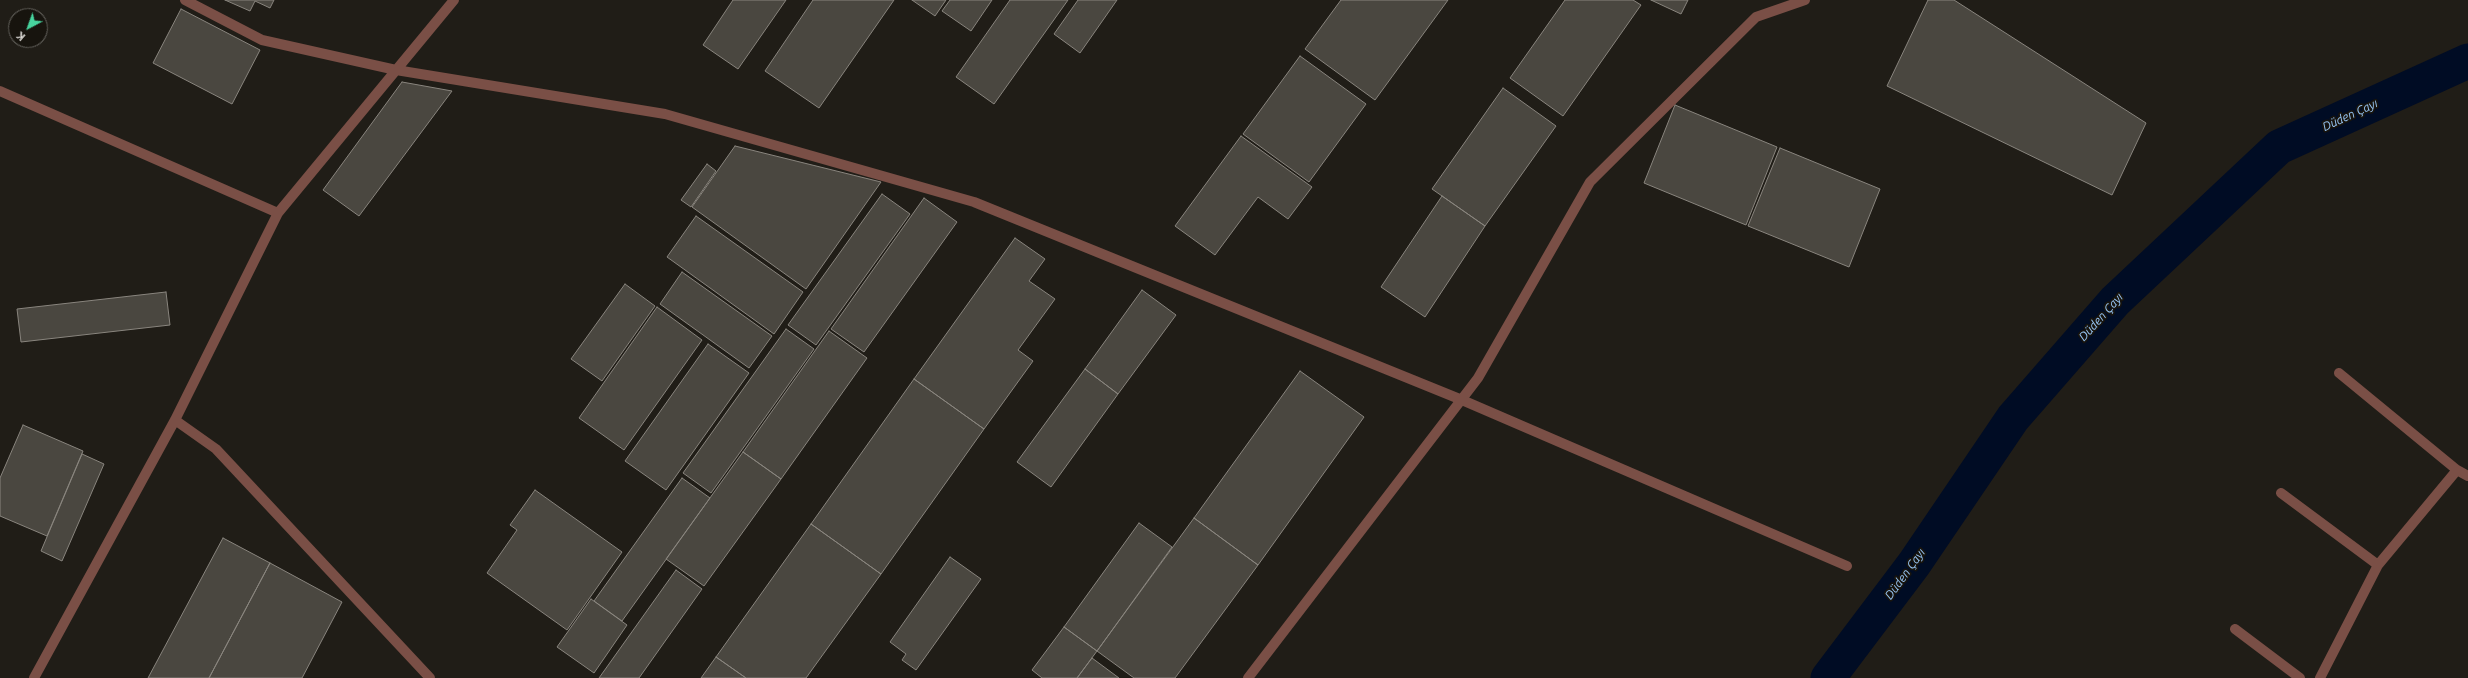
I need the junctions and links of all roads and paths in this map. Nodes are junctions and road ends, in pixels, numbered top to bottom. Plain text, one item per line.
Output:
1 (185, 0) edge
2 (454, 0) edge
3 (1805, 0) edge
4 (396, 70) junction
5 (0, 91) edge
6 (278, 213) junction
7 (2339, 373) dead end
8 (1462, 400) junction
9 (175, 420) junction
10 (2457, 470) junction
11 (2468, 476) edge
12 (2281, 493) dead end
13 (2378, 565) junction
14 (1847, 566) dead end
15 (2235, 629) dead end
16 (34, 678) edge
17 (430, 678) edge
18 (1248, 678) edge
19 (2300, 678) edge
20 (2320, 678) edge

1 - 4 street
2 - 4 street
3 - 8 street
4 - 6 street
4 - 8 street
5 - 6 street
6 - 9 street
7 - 10 street
8 - 14 street
8 - 18 street
9 - 16 street
9 - 17 street
10 - 11 street
10 - 13 street
12 - 13 street
13 - 20 street
15 - 19 street

